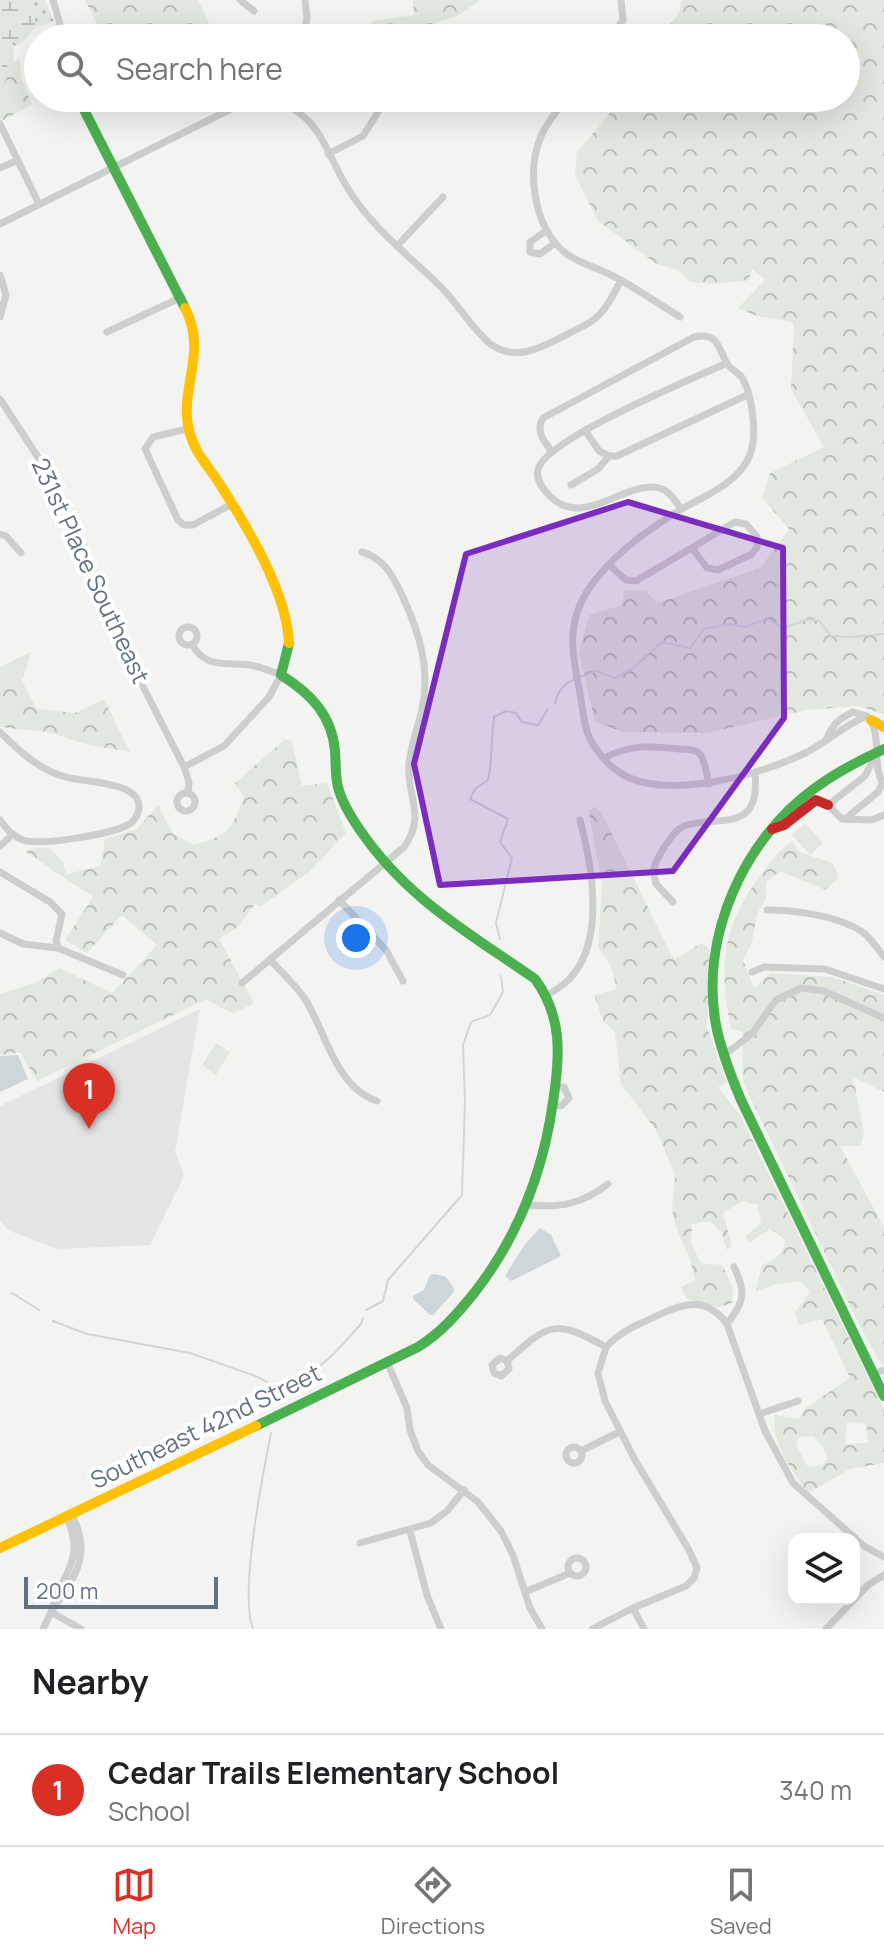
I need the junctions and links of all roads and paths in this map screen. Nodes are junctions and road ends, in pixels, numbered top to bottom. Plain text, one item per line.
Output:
1 (53, 0) edge
2 (240, 0) edge
3 (305, 0) edge
4 (621, 0) edge
5 (254, 11) dead end
6 (60, 24) edge
7 (306, 24) edge
8 (620, 24) edge
9 (85, 112) edge
10 (225, 112) edge
11 (300, 112) edge
12 (378, 112) edge
13 (557, 112) edge
14 (0, 124) edge
15 (328, 154) junction
16 (18, 160) junction
17 (113, 167) junction
18 (0, 168) edge
19 (443, 197) dead end
20 (39, 204) junction
21 (0, 224) edge
22 (547, 230) junction
23 (555, 243) junction
24 (398, 245) junction
25 (0, 275) edge
26 (621, 280) junction
27 (182, 297) junction
28 (0, 317) edge
29 (680, 317) dead end
30 (107, 332) dead end
31 (727, 363) junction
32 (747, 395) junction
33 (0, 399) edge
34 (187, 429) junction
35 (585, 430) junction
36 (552, 452) junction
37 (609, 456) junction
38 (571, 485) dead end
39 (232, 504) junction
40 (681, 509) junction
41 (0, 534) edge
42 (692, 548) junction
43 (362, 552) dead end
44 (21, 553) dead end
45 (609, 565) junction
46 (192, 644) dead end
47 (281, 675) junction
48 (869, 718) junction
49 (884, 727) edge
50 (0, 732) edge
51 (880, 750) edge
52 (604, 758) junction
53 (184, 767) junction
54 (755, 772) junction
55 (878, 775) junction
56 (865, 776) junction
57 (709, 784) junction
58 (883, 785) edge
59 (188, 792) dead end
60 (828, 805) junction
61 (884, 815) edge
62 (845, 819) junction
63 (0, 820) edge
64 (580, 820) dead end
65 (770, 829) junction
66 (12, 835) junction
67 (0, 846) edge
68 (384, 864) junction
69 (0, 872) edge
70 (339, 900) junction
71 (673, 902) dead end
72 (767, 910) dead end
73 (0, 933) edge
74 (58, 948) junction
75 (884, 957) edge
76 (271, 961) junction
77 (752, 972) dead end
78 (123, 975) dead end
79 (403, 981) dead end
80 (242, 983) dead end
81 (884, 989) edge
82 (547, 995) junction
83 (884, 1018) edge
84 (725, 1054) junction
85 (377, 1101) dead end
86 (608, 1184) dead end
87 (528, 1205) junction
88 (734, 1267) dead end
89 (727, 1324) junction
90 (606, 1347) junction
91 (507, 1361) dead end
92 (387, 1362) junction
93 (884, 1370) edge
94 (872, 1374) junction
95 (884, 1396) edge
96 (798, 1401) dead end
97 (759, 1414) junction
98 (619, 1432) junction
99 (581, 1451) dead end
100 (464, 1490) junction
101 (69, 1516) junction
102 (410, 1531) junction
103 (360, 1543) dead end
104 (0, 1548) edge
105 (884, 1557) edge
106 (570, 1573) dead end
107 (884, 1575) edge
108 (525, 1592) junction
109 (633, 1608) junction
110 (51, 1612) junction
111 (829, 1628) edge
112 (43, 1629) edge
113 (81, 1629) edge
114 (441, 1629) edge
115 (542, 1629) edge
116 (592, 1629) edge
117 (644, 1629) edge

1 - 6 street
2 - 5 street
3 - 7 street
4 - 8 street
9 - 17 street
10 - 17 street
11 - 15 street
12 - 15 street
13 - 22 street
14 - 16 street
15 - 24 street
16 - 18 street
16 - 20 street
17 - 20 street
17 - 27 street
19 - 24 street
20 - 21 street
22 - 23 street
22 - 23 street
23 - 26 street
24 - 26 street
25 - 28 street
26 - 29 street
27 - 30 street
27 - 34 street
31 - 32 street
31 - 35 street
31 - 36 street
32 - 37 street
32 - 40 street
33 - 53 street, 231st Place Southeast
34 - 39 street
34 - 39 street
35 - 36 street
35 - 37 street
36 - 40 street
37 - 38 street
39 - 47 street
40 - 45 street
41 - 44 street
42 - 42 street
42 - 45 street
43 - 68 street
45 - 52 street
46 - 47 street
47 - 53 street
47 - 68 street
48 - 49 street
48 - 51 street
48 - 54 street
50 - 66 street
51 - 55 street
51 - 56 street
51 - 65 street
52 - 57 street
52 - 57 street
53 - 59 street, 231st Place Southeast
54 - 57 street
54 - 71 street
55 - 56 street
55 - 58 street
56 - 60 street
58 - 62 street
60 - 62 street
60 - 65 street
61 - 62 street
63 - 66 street
64 - 82 street
65 - 84 street
66 - 67 street
68 - 70 street
68 - 82 street
69 - 74 street
70 - 76 street
70 - 79 street
72 - 75 street
73 - 74 street
74 - 78 street
76 - 80 street
76 - 85 street
77 - 81 street
82 - 87 street, Southeast 42nd Street
83 - 84 street
84 - 94 street
86 - 87 street
87 - 92 street, Southeast 42nd Street
88 - 89 street
89 - 90 street
89 - 97 street
90 - 91 street
90 - 98 street
92 - 100 street
92 - 101 street, Southeast 42nd Street
93 - 94 street
94 - 95 street
96 - 97 street
97 - 105 street
98 - 99 street
98 - 109 street
100 - 102 street
100 - 108 street
101 - 104 street, Southeast 42nd Street
101 - 110 street
102 - 103 street
102 - 114 street
106 - 108 street
107 - 111 street
108 - 115 street
109 - 116 street
109 - 117 street
110 - 112 street
110 - 113 street

